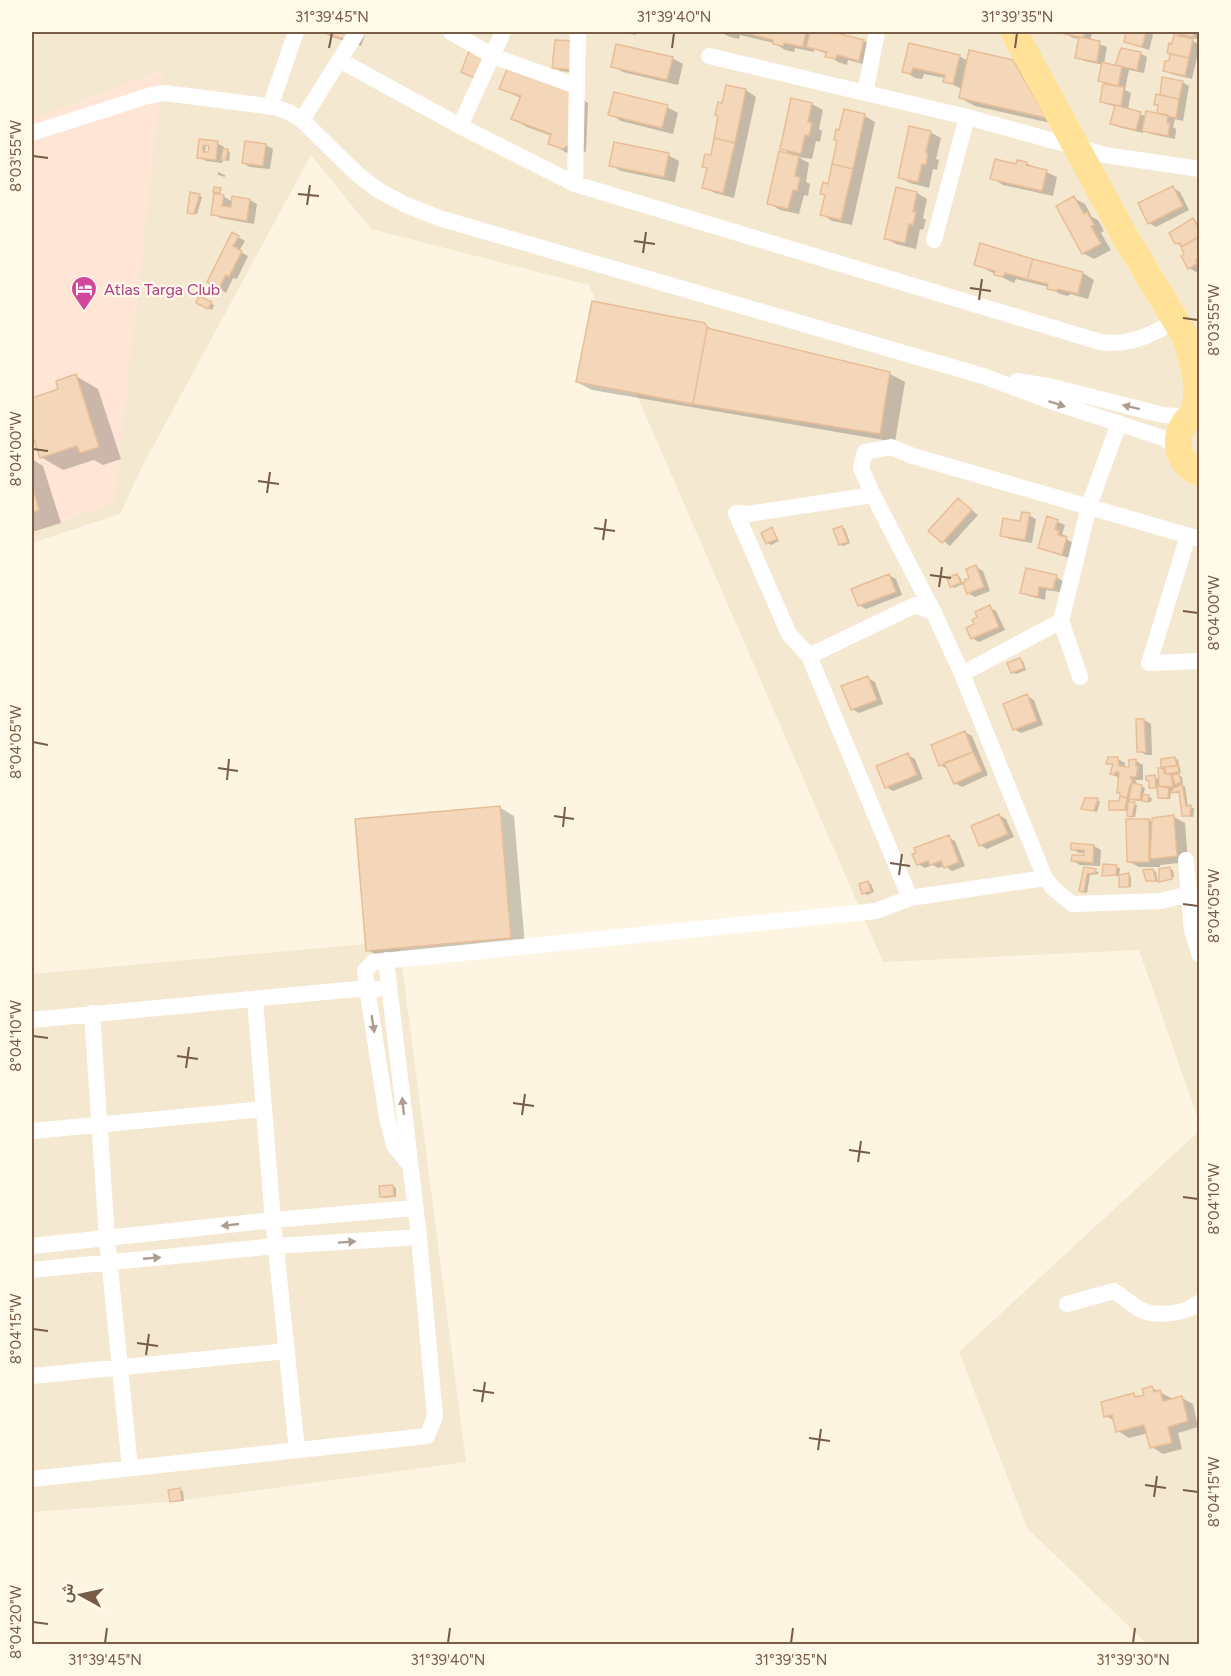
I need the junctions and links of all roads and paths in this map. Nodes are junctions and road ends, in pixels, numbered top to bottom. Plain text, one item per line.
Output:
1 (296, 32) edge
2 (357, 32) edge
3 (451, 32) edge
4 (503, 32) edge
5 (578, 32) edge
6 (878, 32) edge
7 (1014, 32) edge
8 (493, 56) junction
9 (709, 56) dead end
10 (341, 61) junction
11 (576, 86) junction
12 (865, 93) junction
13 (270, 107) junction
14 (967, 117) junction
15 (303, 120) junction
16 (460, 126) junction
17 (32, 133) edge
18 (1076, 148) junction
19 (1200, 169) edge
20 (575, 184) junction
21 (934, 240) dead end
22 (1187, 338) edge
23 (983, 375) junction
24 (1194, 414) edge
25 (1119, 423) junction
26 (1179, 452) junction
27 (1200, 473) edge
28 (873, 495) junction
29 (1089, 506) junction
30 (1194, 537) edge
31 (934, 613) junction
32 (1061, 621) junction
33 (809, 656) junction
34 (1200, 660) edge
35 (962, 674) junction
36 (1080, 677) dead end
37 (1186, 860) dead end
38 (1045, 878) junction
39 (1189, 894) junction
40 (910, 898) junction
41 (1200, 955) edge
42 (386, 960) junction
43 (389, 987) junction
44 (367, 988) junction
45 (255, 1000) junction
46 (92, 1013) junction
47 (32, 1020) edge
48 (264, 1109) junction
49 (100, 1125) junction
50 (32, 1131) edge
51 (409, 1165) junction
52 (414, 1208) junction
53 (273, 1220) junction
54 (419, 1237) junction
55 (108, 1238) junction
56 (32, 1245) edge
57 (276, 1246) junction
58 (110, 1262) junction
59 (32, 1270) edge
60 (1200, 1302) edge
61 (1067, 1304) dead end
62 (287, 1351) junction
63 (120, 1368) junction
64 (32, 1376) edge
65 (297, 1450) junction
66 (130, 1468) junction
67 (32, 1479) edge

1 - 13 street
2 - 10 street
3 - 8 street
4 - 8 street
5 - 11 street
6 - 12 street
7 - 18 main road
8 - 11 street
8 - 16 street
9 - 12 street
10 - 15 street
10 - 16 street
11 - 20 street
12 - 14 street
13 - 15 street
13 - 17 street
14 - 18 street
14 - 21 street
15 - 23 street
16 - 20 street
18 - 19 street
18 - 22 main road
20 - 22 street
22 - 24 main road
24 -> 23 street
23 -> 25 street
24 - 26 main road
25 - 26 street
25 - 29 street
26 - 27 main road
28 - 29 street
28 - 31 street
28 - 33 street
29 - 30 street
29 - 32 street
30 - 34 street
31 - 33 street
31 - 35 street
32 - 35 street
32 - 36 street
33 - 40 street
35 - 38 street
37 - 39 street
38 - 39 street
38 - 40 street
39 - 41 street
40 - 42 street
42 - 43 street
42 - 44 street
43 - 44 street
51 -> 43 street
44 - 45 street
44 -> 51 street
45 - 46 street
45 - 48 street
46 - 47 street
46 - 49 street
48 - 49 street
48 - 53 street
49 - 50 street
49 - 55 street
51 - 52 street
52 - 53 street
52 - 54 street
53 -> 55 street
53 - 57 street
57 -> 54 street
54 - 65 street
55 - 56 street
55 - 58 street
58 -> 57 street
57 - 62 street
58 - 59 street
58 - 63 street
60 - 61 street
62 - 63 street
62 - 65 street
63 - 64 street
63 - 66 street
65 - 66 street
66 - 67 street

